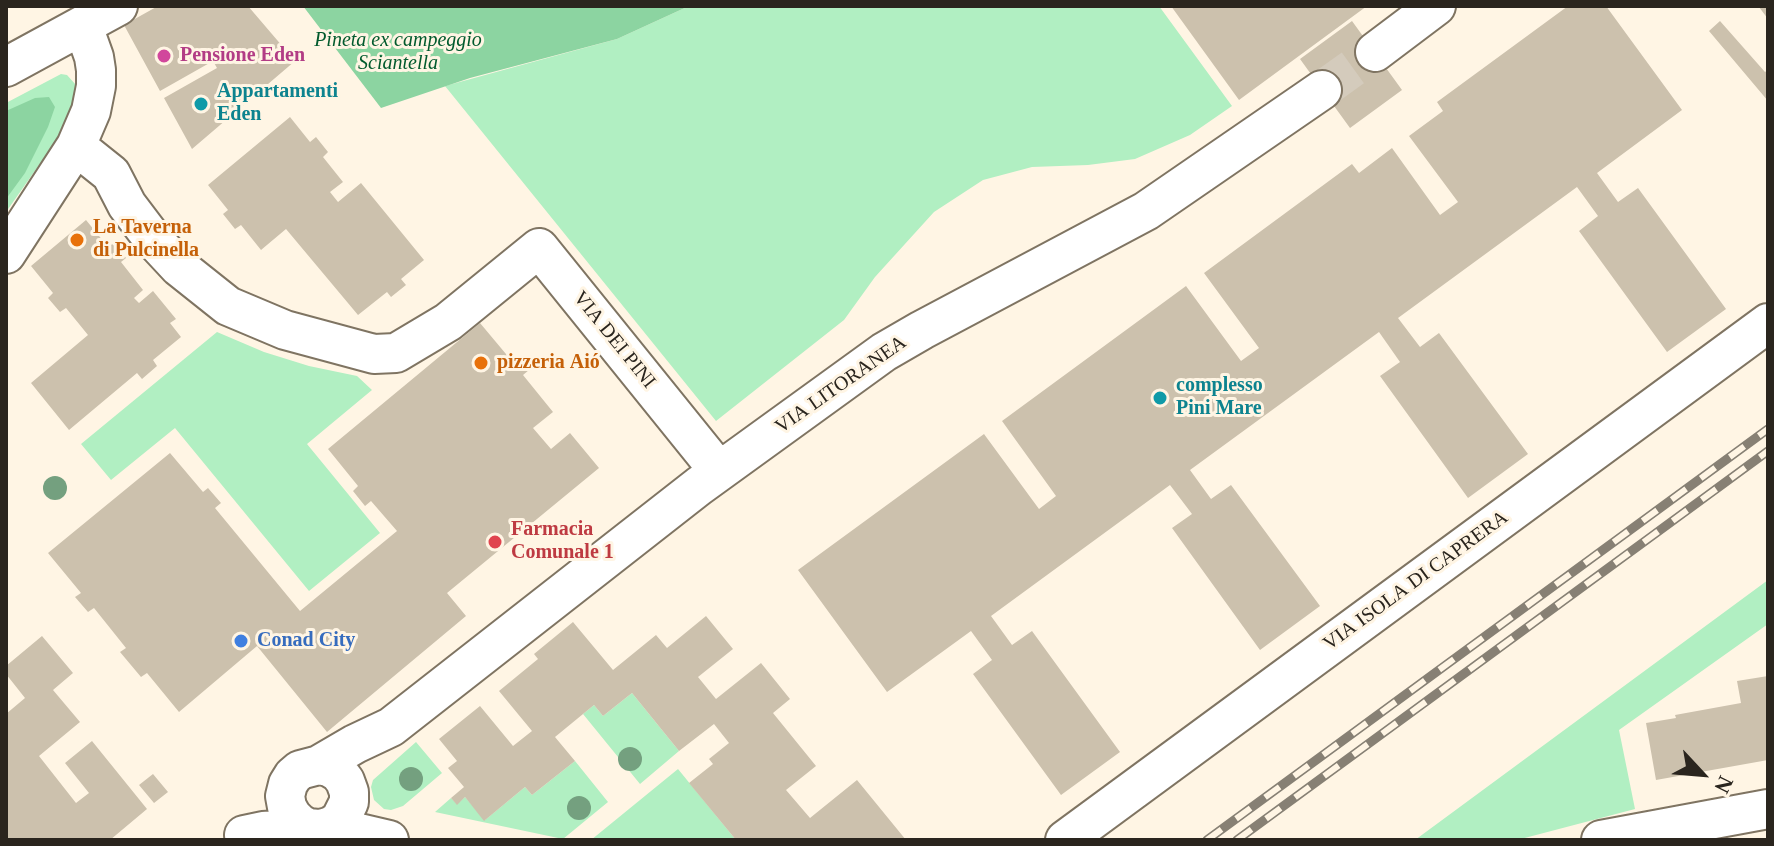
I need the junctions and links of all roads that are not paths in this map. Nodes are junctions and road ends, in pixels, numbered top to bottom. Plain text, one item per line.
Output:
1 (118, 6) edge
2 (1436, 6) edge
3 (83, 26) junction
4 (1375, 52) tunnel mouth
5 (6, 67) edge
6 (1322, 90) tunnel mouth
7 (76, 146) junction
8 (6, 254) edge
9 (1768, 323) edge
10 (719, 471) junction
11 (338, 781) junction
12 (285, 796) junction
13 (1768, 809) edge
14 (314, 828) junction
15 (241, 838) edge
16 (385, 838) edge
17 (1065, 840) edge
18 (1601, 840) edge

1 - 3 street
2 - 4 street
3 - 5 street
3 - 7 street
6 - 10 street, VIA LITORANEA
7 - 8 street
7 - 10 street, VIA DEI PINI
9 - 17 street, VIA ISOLA DI CAPRERA
10 - 11 street, VIA LITORANEA
11 - 12 street
11 - 14 street
11 - 16 street
12 - 14 street
12 - 15 street
13 - 18 street
14 - 15 street
14 - 16 street

